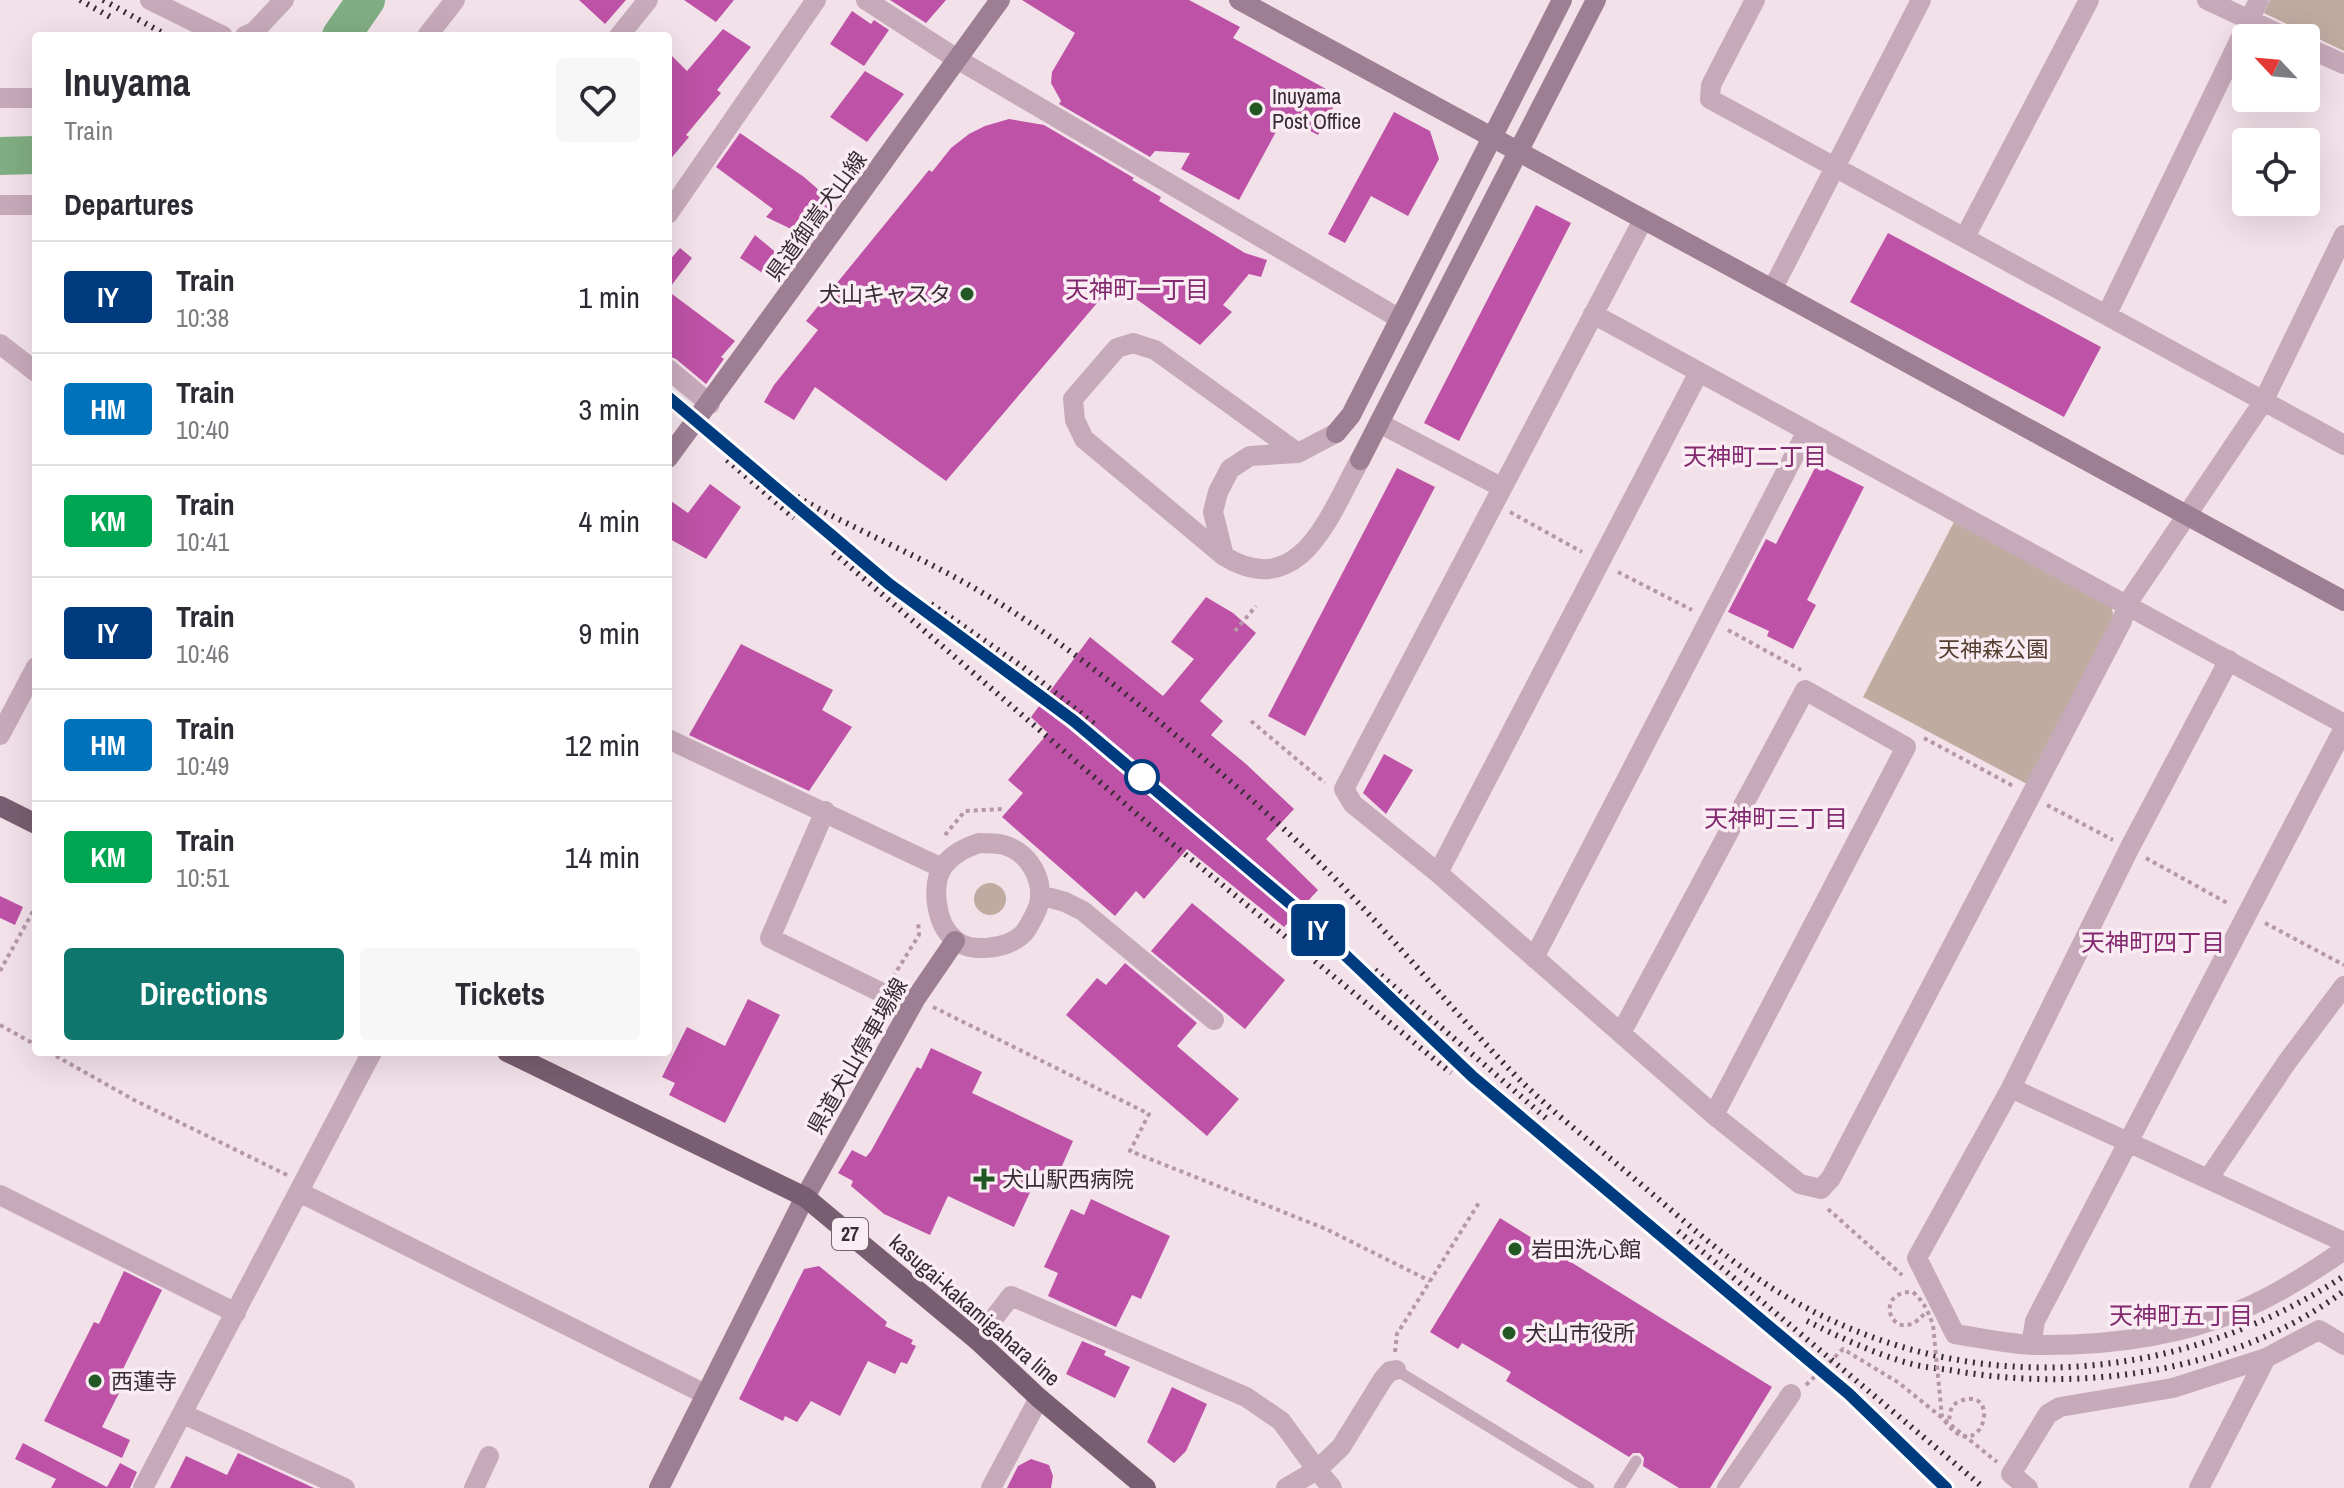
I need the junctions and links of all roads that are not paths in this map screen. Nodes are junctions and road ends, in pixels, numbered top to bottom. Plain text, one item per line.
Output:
1 (150, 0) edge
2 (284, 0) edge
3 (455, 0) edge
4 (648, 0) edge
5 (816, 0) edge
6 (866, 0) edge
7 (1000, 0) edge
8 (1239, 0) edge
9 (1562, 0) edge
10 (1596, 0) edge
11 (1755, 0) edge
12 (1921, 0) edge
13 (2089, 0) edge
14 (2207, 0) edge
15 (2259, 0) edge
16 (2249, 20) junction
17 (2258, 24) edge
18 (215, 32) edge
19 (254, 32) edge
20 (430, 32) edge
21 (622, 32) edge
22 (2320, 53) edge
23 (957, 59) junction
24 (2344, 64) edge
25 (0, 98) edge
26 (32, 98) edge
27 (1490, 137) junction
28 (1518, 151) junction
29 (1835, 166) junction
30 (0, 205) edge
31 (32, 205) edge
32 (672, 208) edge
33 (1643, 220) junction
34 (2344, 235) edge
35 (1965, 237) junction
36 (1773, 288) junction
37 (1593, 314) junction
38 (2107, 314) junction
39 (1400, 319) junction
40 (0, 344) edge
41 (32, 369) edge
42 (672, 372) edge
43 (1699, 372) junction
44 (2263, 402) junction
45 (710, 404) junction
46 (1379, 423) junction
47 (1807, 431) junction
48 (1336, 433) joint
49 (2344, 445) edge
50 (672, 453) edge
51 (1298, 453) junction
52 (1360, 460) joint
53 (1501, 487) junction
54 (2188, 515) junction
55 (1224, 556) junction
56 (2344, 601) edge
57 (2127, 604) junction
58 (2229, 660) junction
59 (32, 675) edge
60 (2344, 726) edge
61 (0, 735) edge
62 (672, 741) edge
63 (0, 806) edge
64 (825, 811) junction
65 (32, 822) edge
66 (942, 868) junction
67 (1438, 873) junction
68 (1040, 895) junction
69 (955, 941) junction
70 (1534, 958) junction
71 (2344, 986) edge
72 (919, 1005) junction
73 (1214, 1020) dead end
74 (1621, 1033) junction
75 (370, 1056) edge
76 (515, 1056) edge
77 (2011, 1088) junction
78 (1714, 1115) junction
79 (2127, 1143) junction
80 (2208, 1179) junction
81 (301, 1187) junction
82 (0, 1195) edge
83 (805, 1197) junction
84 (2344, 1242) edge
85 (2344, 1250) edge
86 (236, 1313) junction
87 (977, 1340) junction
88 (2031, 1345) junction
89 (2344, 1345) edge
90 (2266, 1358) junction
91 (1396, 1370) joint
92 (705, 1394) junction
93 (1791, 1394) road end
94 (1039, 1398) junction
95 (183, 1414) junction
96 (489, 1456) dead end
97 (1636, 1461) dead end
98 (1317, 1470) junction
99 (143, 1488) edge
100 (345, 1488) edge
101 (474, 1488) edge
102 (659, 1488) edge
103 (991, 1488) edge
104 (1146, 1488) edge
105 (1286, 1488) edge
106 (1332, 1488) edge
107 (1589, 1488) edge
108 (1619, 1488) edge
109 (1727, 1488) edge
110 (2028, 1488) edge
111 (2199, 1488) edge

1 - 18 street
2 - 19 street
3 - 20 street
4 - 21 street
5 - 32 street
6 - 23 street
7 - 23 main road, 県道御嵩犬山線
8 - 27 main road
9 - 27 main road
10 - 28 main road
11 - 29 street
12 - 29 street
13 - 35 street
14 - 16 street
15 - 16 street
16 - 17 street
16 - 38 street
22 - 24 street
23 - 39 street
23 - 45 main road, 県道御嵩犬山線
25 - 26 street
27 - 28 main road
27 - 39 main road
28 - 33 main road
28 - 46 main road
29 - 35 street
29 - 36 street
30 - 31 street
33 - 36 main road
33 - 37 street
34 - 44 street
35 - 38 street
36 - 54 main road
37 - 43 street
37 - 53 street
38 - 44 street
39 - 48 main road
40 - 41 street
42 - 45 street
43 - 47 street
43 - 67 street
44 - 49 street
44 - 54 street
45 - 50 main road, 県道御嵩犬山線
46 - 52 main road
46 - 53 street
47 - 57 street
47 - 70 street
48 - 51 street
51 - 55 street
51 - 55 street
52 - 55 street
53 - 67 street
54 - 56 main road
54 - 57 street
57 - 58 street
57 - 78 street
58 - 60 street
58 - 77 street
59 - 61 street
60 - 79 street
62 - 64 street
63 - 65 main road
64 - 66 street
64 - 72 street
66 - 68 street
66 - 69 street
67 - 70 street
68 - 69 street
68 - 73 street
69 - 72 main road, 県道犬山停車場線
70 - 74 street
71 - 80 street
72 - 83 main road, 県道犬山停車場線
74 - 78 street
74 - 78 street
75 - 81 street
76 - 83 main road, kasugai-kakamigahara line / 27
77 - 79 street
77 - 88 street
79 - 80 street
79 - 88 street
80 - 84 street
81 - 86 street
81 - 92 street
82 - 86 street
83 - 87 main road, kasugai-kakamigahara line / 27
83 - 92 main road, 県道犬山停車場線
85 - 88 street
86 - 95 street
87 - 94 main road, kasugai-kakamigahara line / 27
87 - 98 street
89 - 90 street
90 - 110 street
90 - 111 street
91 - 98 street
91 - 107 lane
92 - 102 main road, 県道犬山停車場線
93 - 109 street
94 - 103 street
94 - 104 main road, kasugai-kakamigahara line / 27
95 - 99 street
95 - 100 street
96 - 101 street
97 - 108 lane
98 - 105 street
98 - 106 street

